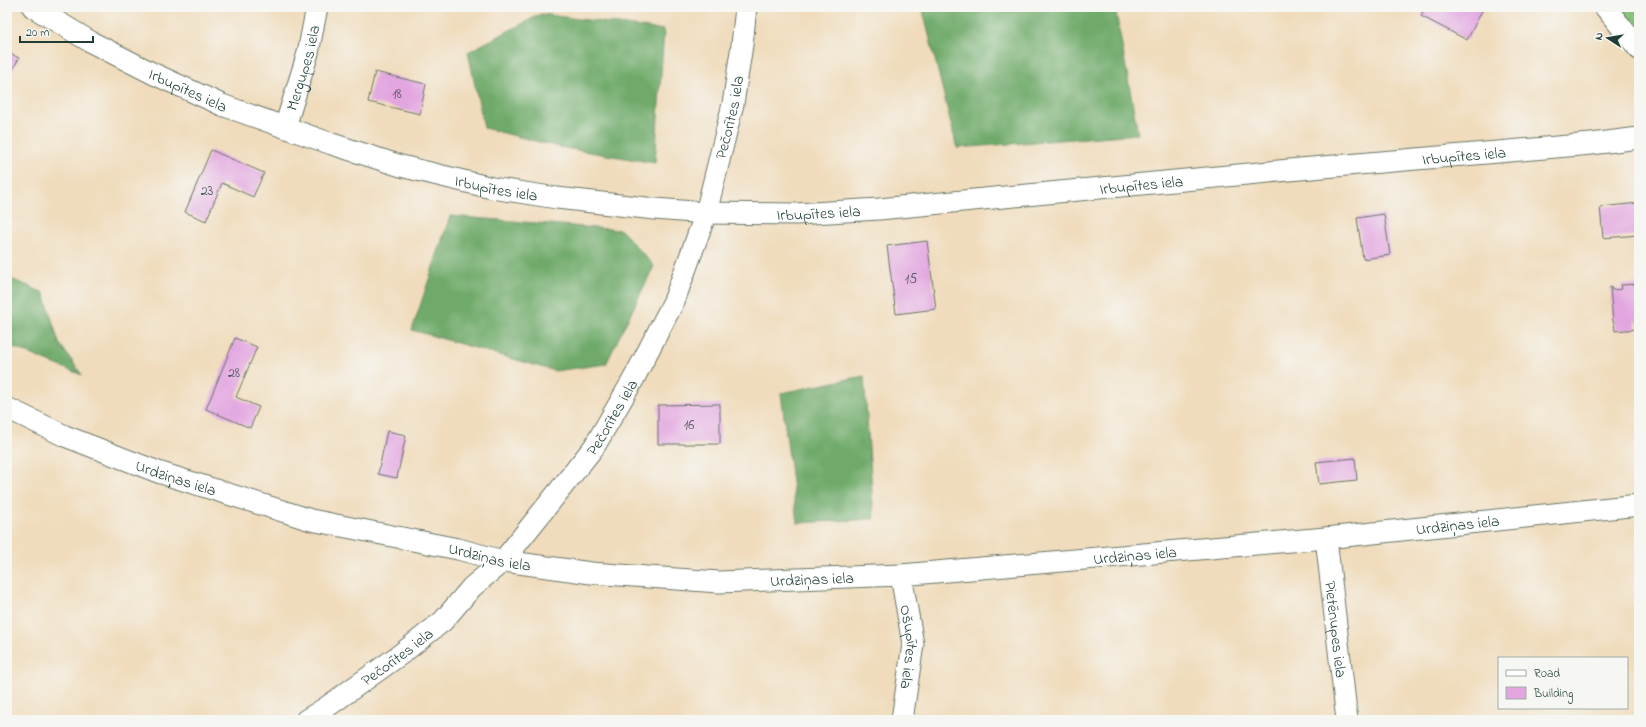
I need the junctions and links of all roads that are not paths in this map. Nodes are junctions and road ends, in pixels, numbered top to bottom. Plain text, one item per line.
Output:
1 (33, 7) edge
2 (317, 7) edge
3 (746, 7) edge
4 (1605, 7) edge
5 (1639, 49) edge
6 (285, 127) junction
7 (1639, 138) edge
8 (706, 213) junction
9 (7, 408) edge
10 (1639, 505) edge
11 (1326, 538) junction
12 (503, 561) junction
13 (902, 574) junction
14 (306, 720) edge
15 (902, 720) edge
16 (1347, 720) edge

1 - 6 street, Irbupītes iela
2 - 6 street, Mergupes iela
3 - 8 street, Pečorītes iela
4 - 5 street
6 - 8 street, Irbupītes iela
7 - 8 street, Irbupītes iela
8 - 12 street, Pečorītes iela
9 - 12 street, Urdziņas iela
10 - 11 street, Urdziņas iela
11 - 13 street, Urdziņas iela
11 - 16 street, Pietēnupes iela
12 - 13 street, Urdziņas iela
12 - 14 street, Pečorītes iela
13 - 15 street, Ošupītes iela

